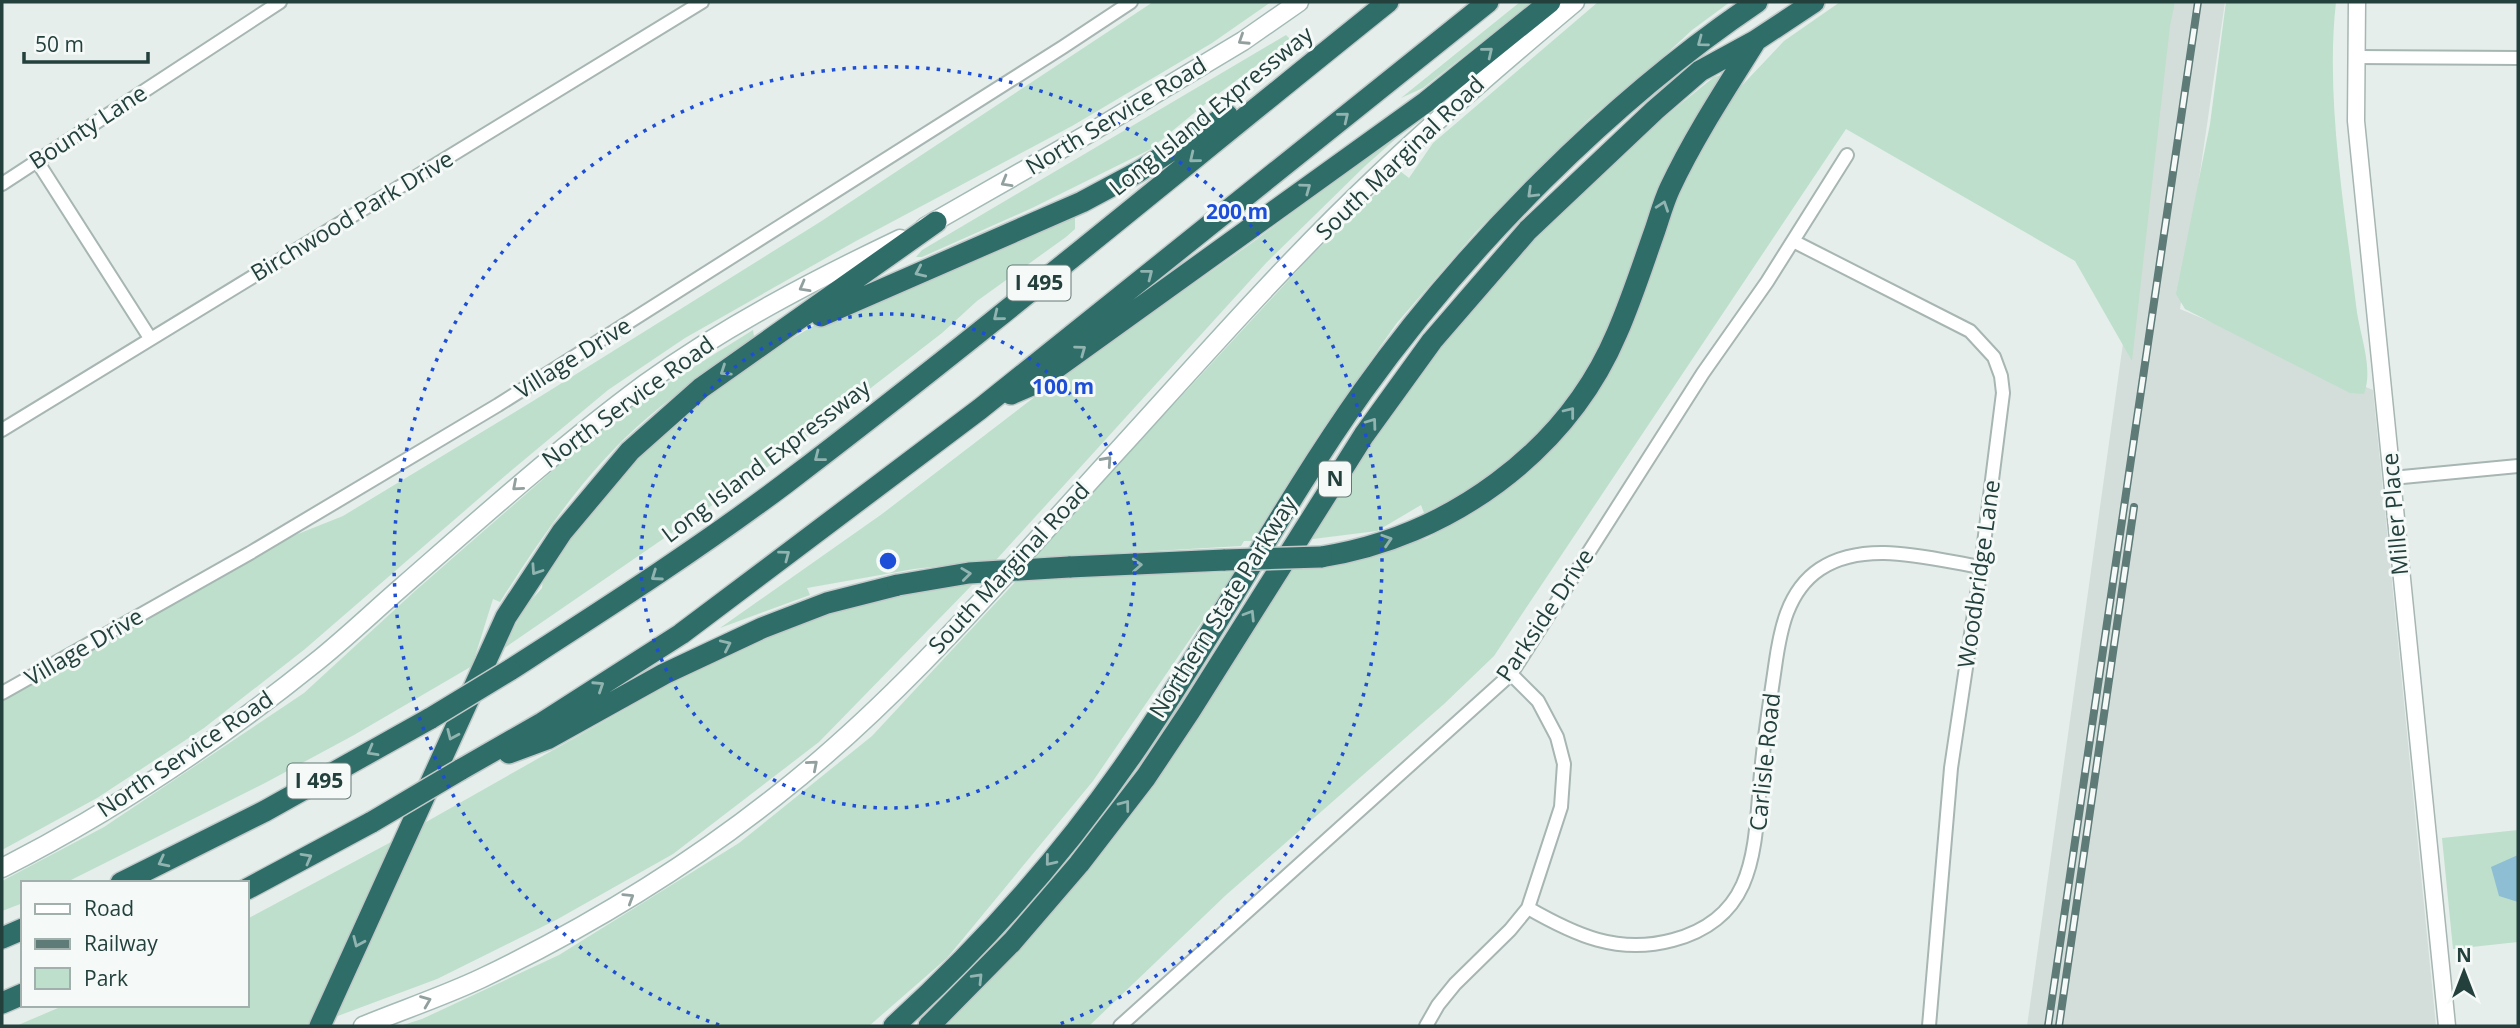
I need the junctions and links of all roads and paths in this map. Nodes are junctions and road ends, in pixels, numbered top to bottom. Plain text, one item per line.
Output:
1 (280, 2) edge
2 (702, 2) edge
3 (1131, 2) edge
4 (1299, 2) edge
5 (1388, 2) edge
6 (1488, 2) edge
7 (1550, 2) edge
8 (1575, 2) edge
9 (1757, 2) edge
10 (1814, 2) edge
11 (2357, 2) edge
12 (1362, 23) junction
13 (1755, 41) junction
14 (2356, 57) junction
15 (2518, 58) edge
16 (1847, 155) dead end
17 (37, 161) junction
18 (2, 184) edge
19 (936, 222) junction
20 (1793, 241) junction
21 (782, 333) junction
22 (150, 338) junction
23 (980, 408) junction
24 (2, 430) edge
25 (2518, 466) edge
26 (2392, 478) junction
27 (1981, 567) junction
28 (1511, 674) junction
29 (2, 693) edge
30 (545, 731) junction
31 (2, 868) edge
32 (125, 881) edge
33 (248, 888) edge
34 (1528, 908) junction
35 (21, 930) edge
36 (2, 938) edge
37 (21, 996) edge
38 (2, 1003) edge
39 (320, 1026) edge
40 (363, 1026) edge
41 (894, 1026) edge
42 (929, 1026) edge
43 (1120, 1026) edge
44 (1426, 1026) edge
45 (1929, 1026) edge
46 (2447, 1026) edge

1 - 17 street, Bounty Lane
2 - 22 street, Birchwood Park Drive
3 - 29 street, Village Drive
4 -> 19 main road, North Service Road
5 - 12 highway, Long Island Expressway / I 495
23 -> 6 highway, I 495
23 -> 7 highway
40 -> 8 main road, South Marginal Road
9 -> 41 highway, Northern State Parkway / N
10 - 13 highway, Northern State Parkway / N
11 - 14 street, Miller Place
12 -> 21 highway
12 -> 32 highway, Long Island Expressway / I 495, bridge
30 -> 13 highway, bridge
42 -> 13 highway, Northern State Parkway / N
14 - 15 street
14 - 26 street, Miller Place
16 - 20 street, Parkside Drive
17 - 18 street, Bounty Lane
17 - 22 street
19 - 21 highway
19 -> 31 main road, North Service Road
20 - 27 street, Woodbridge Lane
20 - 28 street, Parkside Drive
21 -> 39 highway
22 - 24 street, Birchwood Park Drive
30 -> 23 highway, I 495
25 - 26 street
26 - 46 street, Miller Place
27 - 34 street, Carlisle Road
27 - 45 street, Woodbridge Lane
28 - 34 street
28 - 43 street, Parkside Drive
33 -> 30 highway, I 495, bridge
34 - 44 street
35 - 36 highway
37 - 38 highway

